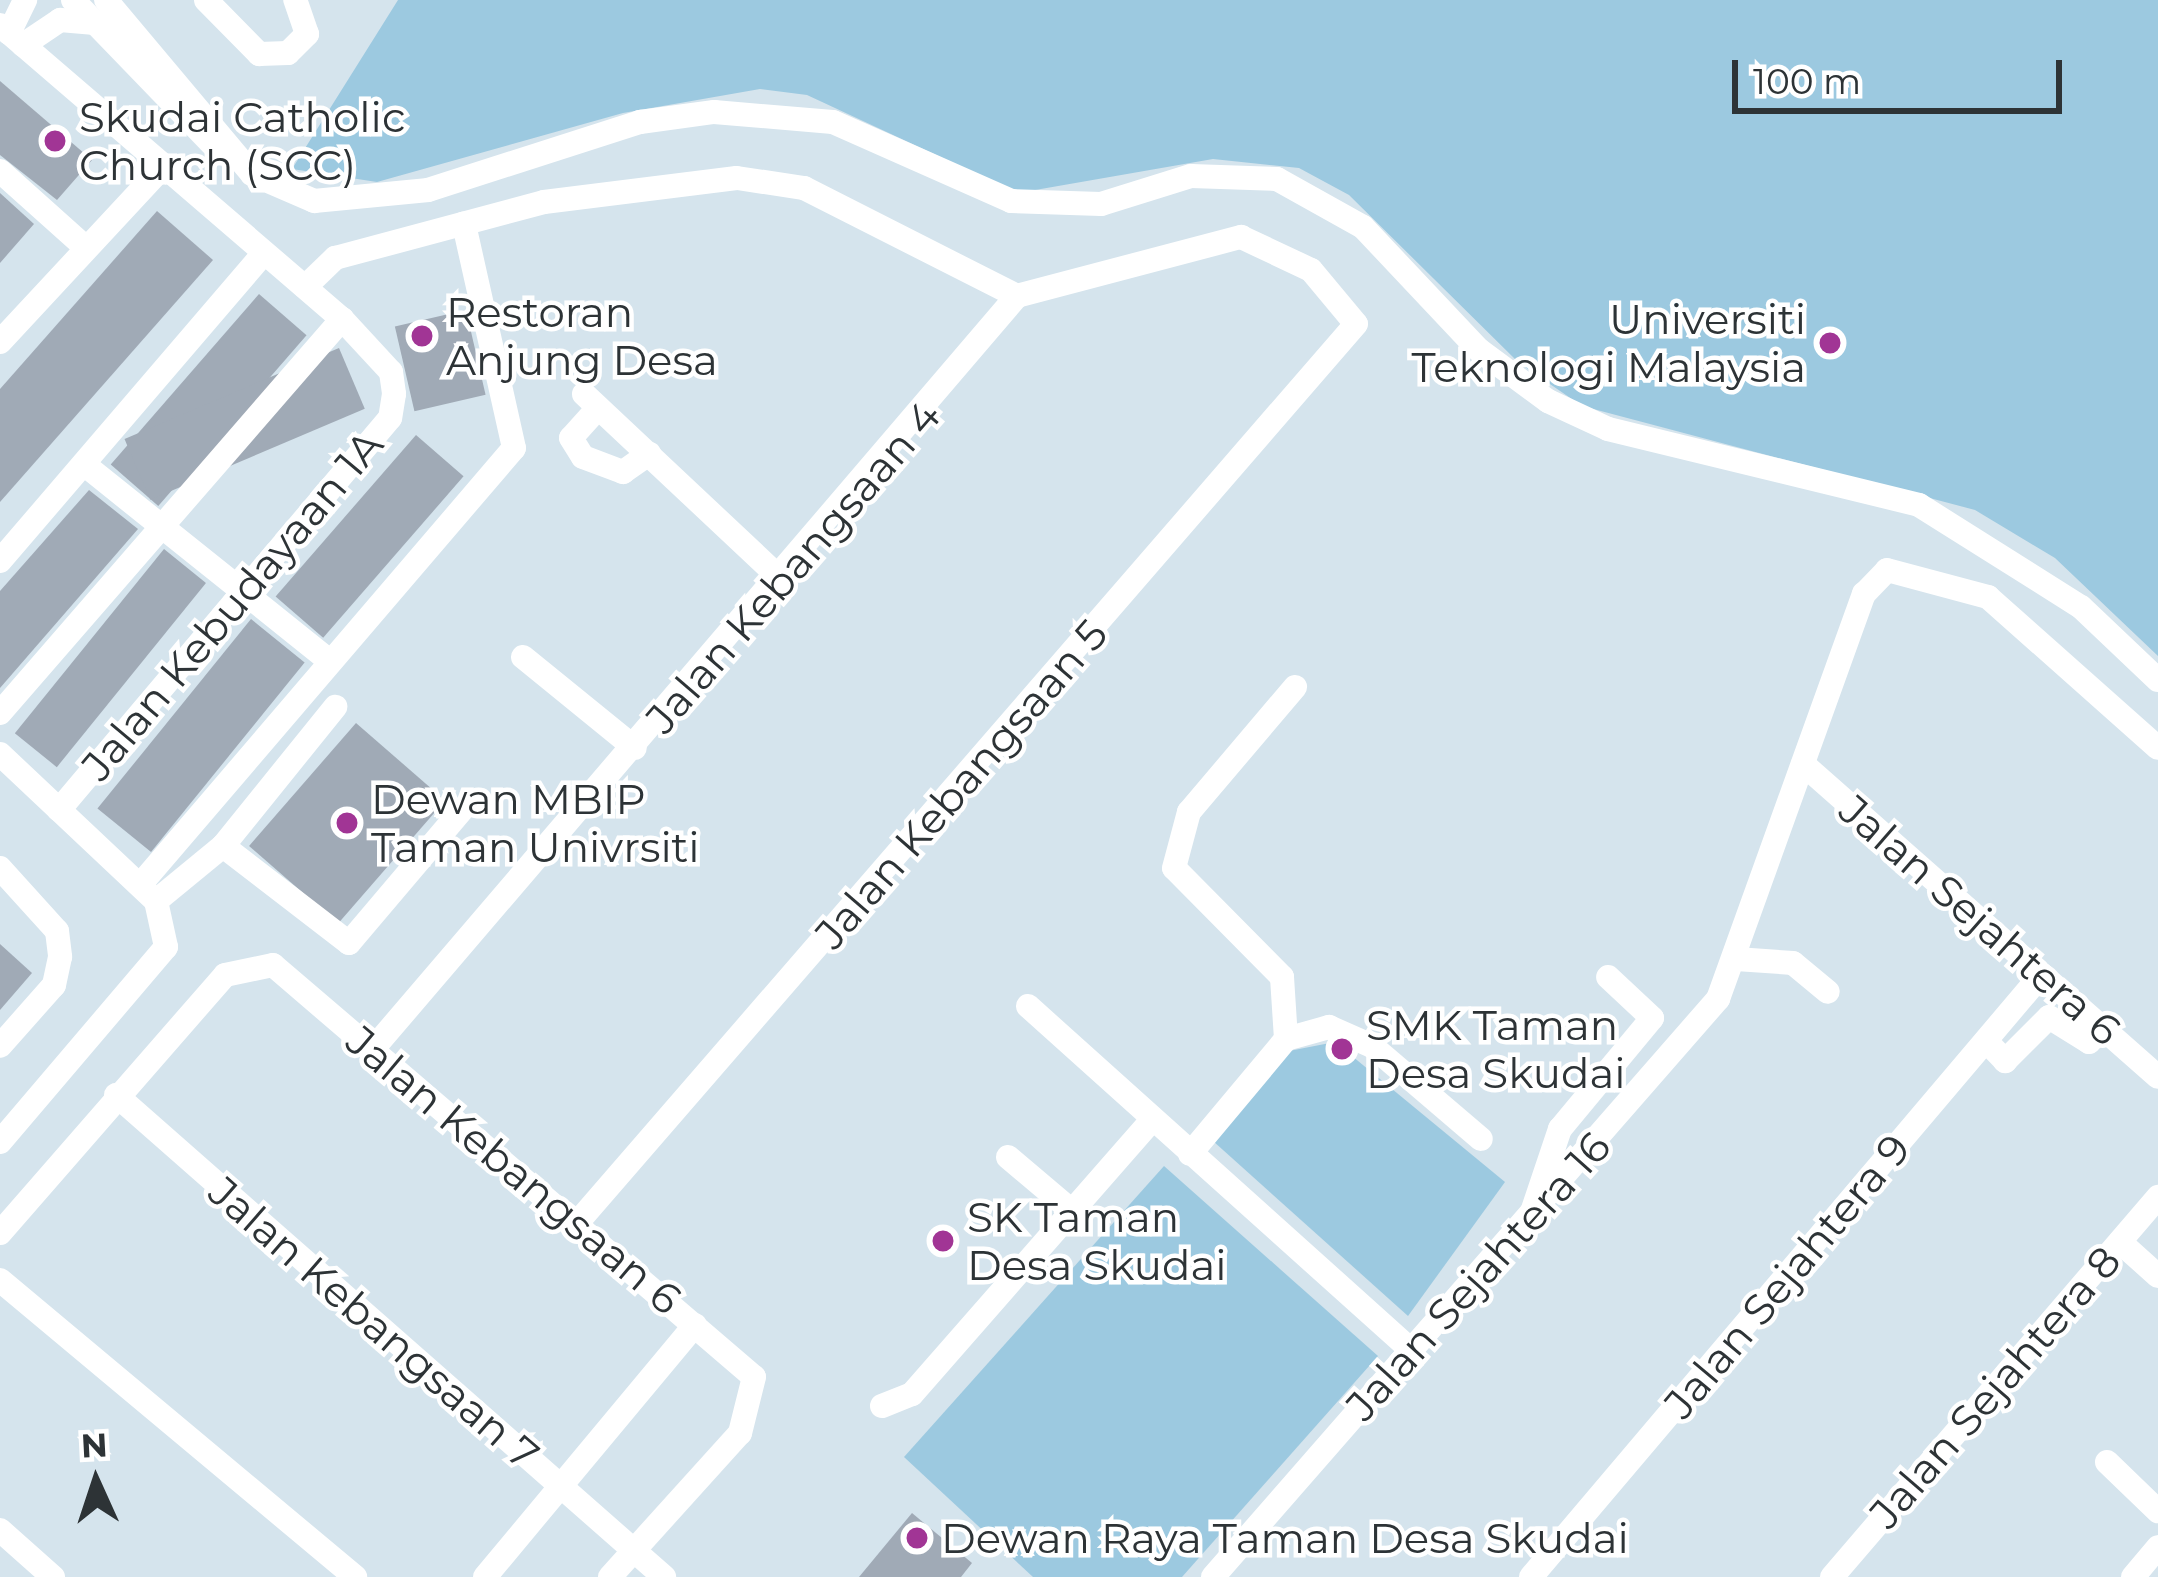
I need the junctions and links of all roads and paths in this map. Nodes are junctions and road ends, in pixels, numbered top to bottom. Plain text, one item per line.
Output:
1 (73, 0) edge
2 (136, 0) edge
3 (206, 0) edge
4 (295, 0) edge
5 (100, 11) edge
6 (19, 26) edge
7 (145, 46) junction
8 (160, 170) junction
9 (0, 171) edge
10 (253, 175) junction
11 (464, 224) junction
12 (86, 248) junction
13 (263, 254) junction
14 (305, 287) junction
15 (1017, 296) junction
16 (9, 314) edge
17 (342, 319) junction
18 (0, 342) edge
19 (649, 454) junction
20 (85, 465) junction
21 (164, 530) junction
22 (0, 561) edge
23 (780, 578) junction
24 (241, 592) junction
25 (524, 656) dead end
26 (330, 661) junction
27 (2158, 680) edge
28 (1295, 687) dead end
29 (335, 707) dead end
30 (0, 713) edge
31 (635, 748) junction
32 (2158, 748) edge
33 (0, 754) edge
34 (1803, 764) junction
35 (59, 810) junction
36 (460, 811) dead end
37 (223, 846) junction
38 (4, 878) edge
39 (148, 893) junction
40 (1736, 959) junction
41 (2042, 974) junction
42 (1608, 977) dead end
43 (1828, 992) dead end
44 (1028, 1006) dead end
45 (1652, 1018) junction
46 (2103, 1028) junction
47 (1286, 1039) junction
48 (1985, 1041) junction
49 (1685, 1044) junction
50 (0, 1046) edge
51 (372, 1050) junction
52 (2158, 1077) edge
53 (116, 1095) junction
54 (1151, 1121) junction
55 (1480, 1139) dead end
56 (0, 1142) edge
57 (1190, 1154) junction
58 (1008, 1157) dead end
59 (2158, 1197) edge
60 (1073, 1212) junction
61 (1531, 1218) junction
62 (576, 1224) junction
63 (0, 1233) edge
64 (2120, 1242) junction
65 (2158, 1276) edge
66 (0, 1280) edge
67 (695, 1325) junction
68 (1411, 1350) junction
69 (882, 1406) dead end
70 (2107, 1462) dead end
71 (560, 1487) junction
72 (2158, 1510) edge
73 (0, 1530) edge
74 (2158, 1547) edge
75 (632, 1550) junction
76 (53, 1577) edge
77 (355, 1577) edge
78 (485, 1577) edge
79 (610, 1577) edge
80 (664, 1577) edge
81 (1213, 1577) edge
82 (1531, 1577) edge
83 (1832, 1577) edge
84 (2133, 1577) edge

1 - 5 street
2 - 7 street
3 - 4 street
5 - 6 street
5 - 7 street
5 - 10 street
6 - 8 street
7 - 10 street
8 - 12 street
8 - 13 street
9 - 12 street
10 - 27 street
11 - 14 street
11 - 15 street
11 - 26 street
12 - 16 street
13 - 14 street
13 - 20 street
14 - 17 street
15 - 23 street, Jalan Kebangsaan 4
15 - 62 street, Jalan Kebangsaan 5
16 - 18 street
17 - 21 street
17 - 24 street, Jalan Kebudayaan 1A
19 - 19 street
19 - 23 street
20 - 21 street
20 - 22 street
21 - 24 street
21 - 30 street
23 - 31 street, Jalan Kebangsaan 4
24 - 26 street
24 - 35 street, Jalan Kebudayaan 1A
25 - 31 street
26 - 39 street
28 - 47 street
29 - 37 street
31 - 51 street, Jalan Kebangsaan 4
32 - 34 street, Jalan Sejahtera 16
33 - 35 street
34 - 40 street, Jalan Sejahtera 16
34 - 41 street, Jalan Sejahtera 6
35 - 39 street
36 - 37 street
37 - 39 street
38 - 50 street
39 - 56 street
40 - 43 street
40 - 49 street, Jalan Sejahtera 16
41 - 46 street, Jalan Sejahtera 6
41 - 48 street, Jalan Sejahtera 9
42 - 45 street
44 - 54 street
45 - 49 street
45 - 61 street
46 - 48 street
46 - 52 street, Jalan Sejahtera 6
47 - 55 street
47 - 57 street
48 - 82 street, Jalan Sejahtera 9
49 - 61 street, Jalan Sejahtera 16
51 - 53 street, Jalan Kebangsaan 6
51 - 62 street, Jalan Kebangsaan 6
53 - 63 street
53 - 71 street, Jalan Kebangsaan 7
54 - 57 street
54 - 60 street
57 - 68 street
58 - 60 street
59 - 64 street, Jalan Sejahtera 8
60 - 69 street
61 - 68 street, Jalan Sejahtera 16
62 - 67 street, Jalan Kebangsaan 6
64 - 65 street
64 - 83 street, Jalan Sejahtera 8
66 - 77 street
67 - 71 street
67 - 75 street, Jalan Kebangsaan 6
68 - 81 street, Jalan Sejahtera 16
70 - 72 street
71 - 75 street, Jalan Kebangsaan 7
71 - 78 street
73 - 76 street
74 - 84 street
75 - 79 street
75 - 80 street, Jalan Kebangsaan 7

